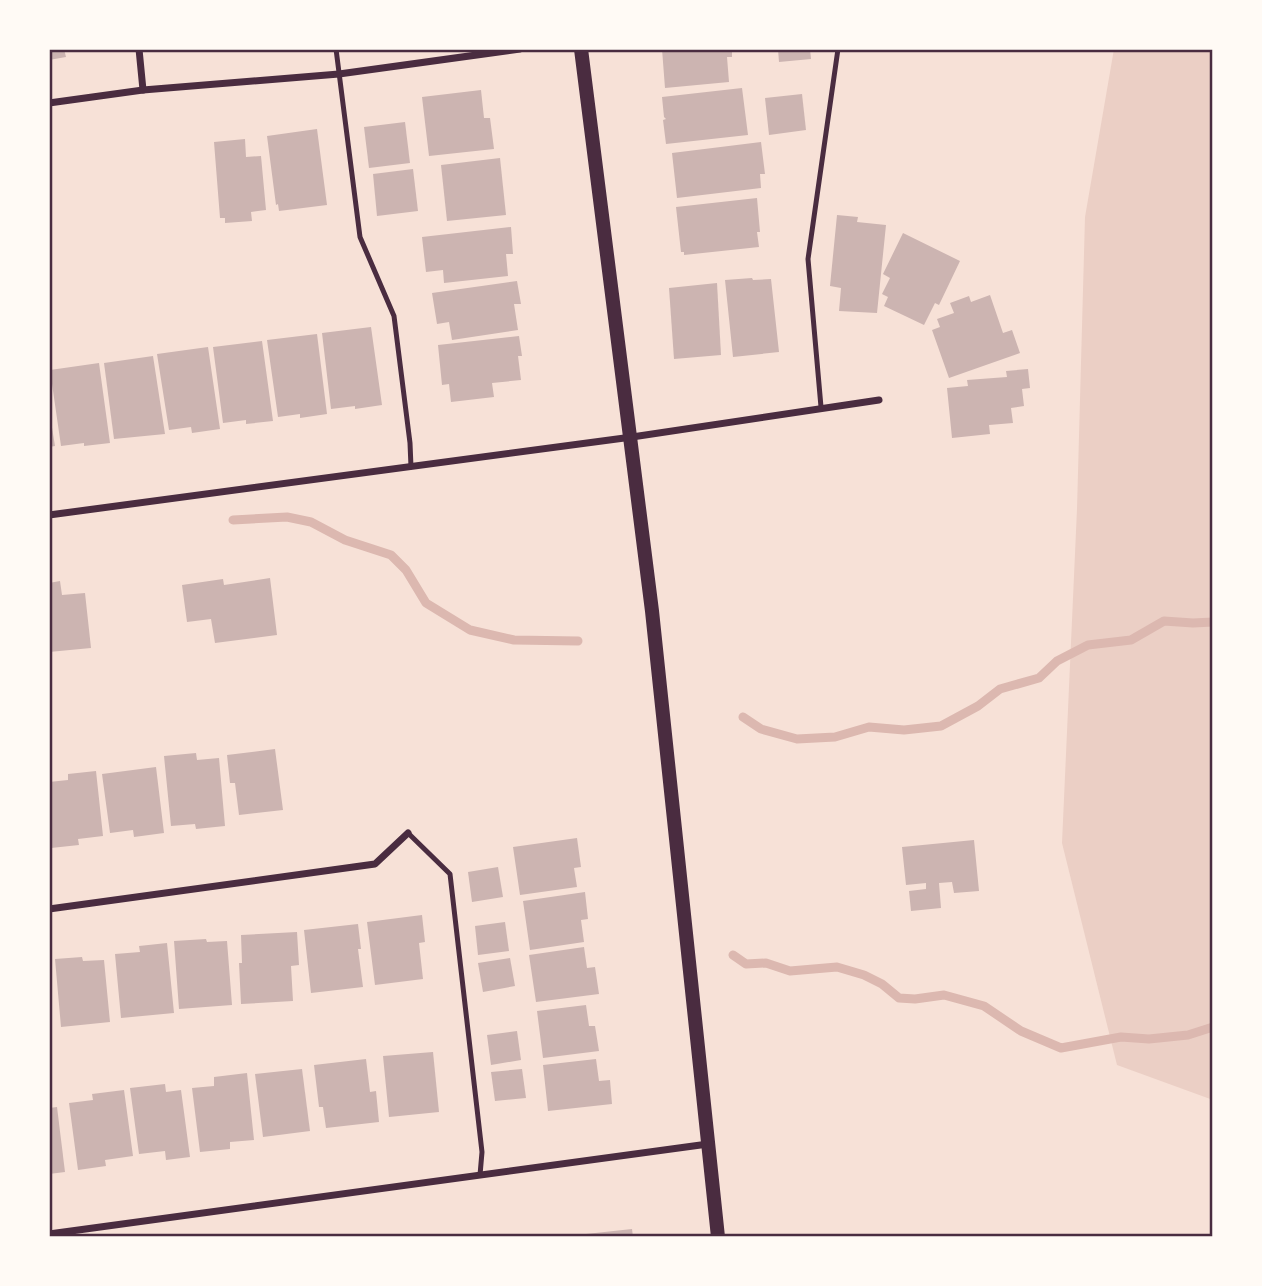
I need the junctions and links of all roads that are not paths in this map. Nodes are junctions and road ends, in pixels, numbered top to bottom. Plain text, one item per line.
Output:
1 (139, 49) edge
2 (336, 49) edge
3 (520, 49) edge
4 (581, 49) edge
5 (838, 49) edge
6 (340, 74) junction
7 (143, 90) junction
8 (49, 103) edge
9 (879, 400) dead end
10 (821, 407) junction
11 (632, 437) junction
12 (411, 467) junction
13 (49, 515) edge
14 (408, 834) joint
15 (49, 909) edge
16 (708, 1144) junction
17 (480, 1175) junction
18 (49, 1234) edge
19 (718, 1237) edge

1 - 7 street
2 - 6 lane
3 - 6 street
4 - 11 main road
5 - 10 lane
6 - 7 street
6 - 12 lane
7 - 8 street
9 - 10 street
10 - 11 street
11 - 12 street
11 - 16 main road
12 - 13 street
14 - 15 street
14 - 17 lane
16 - 17 street
16 - 19 main road
17 - 18 street

